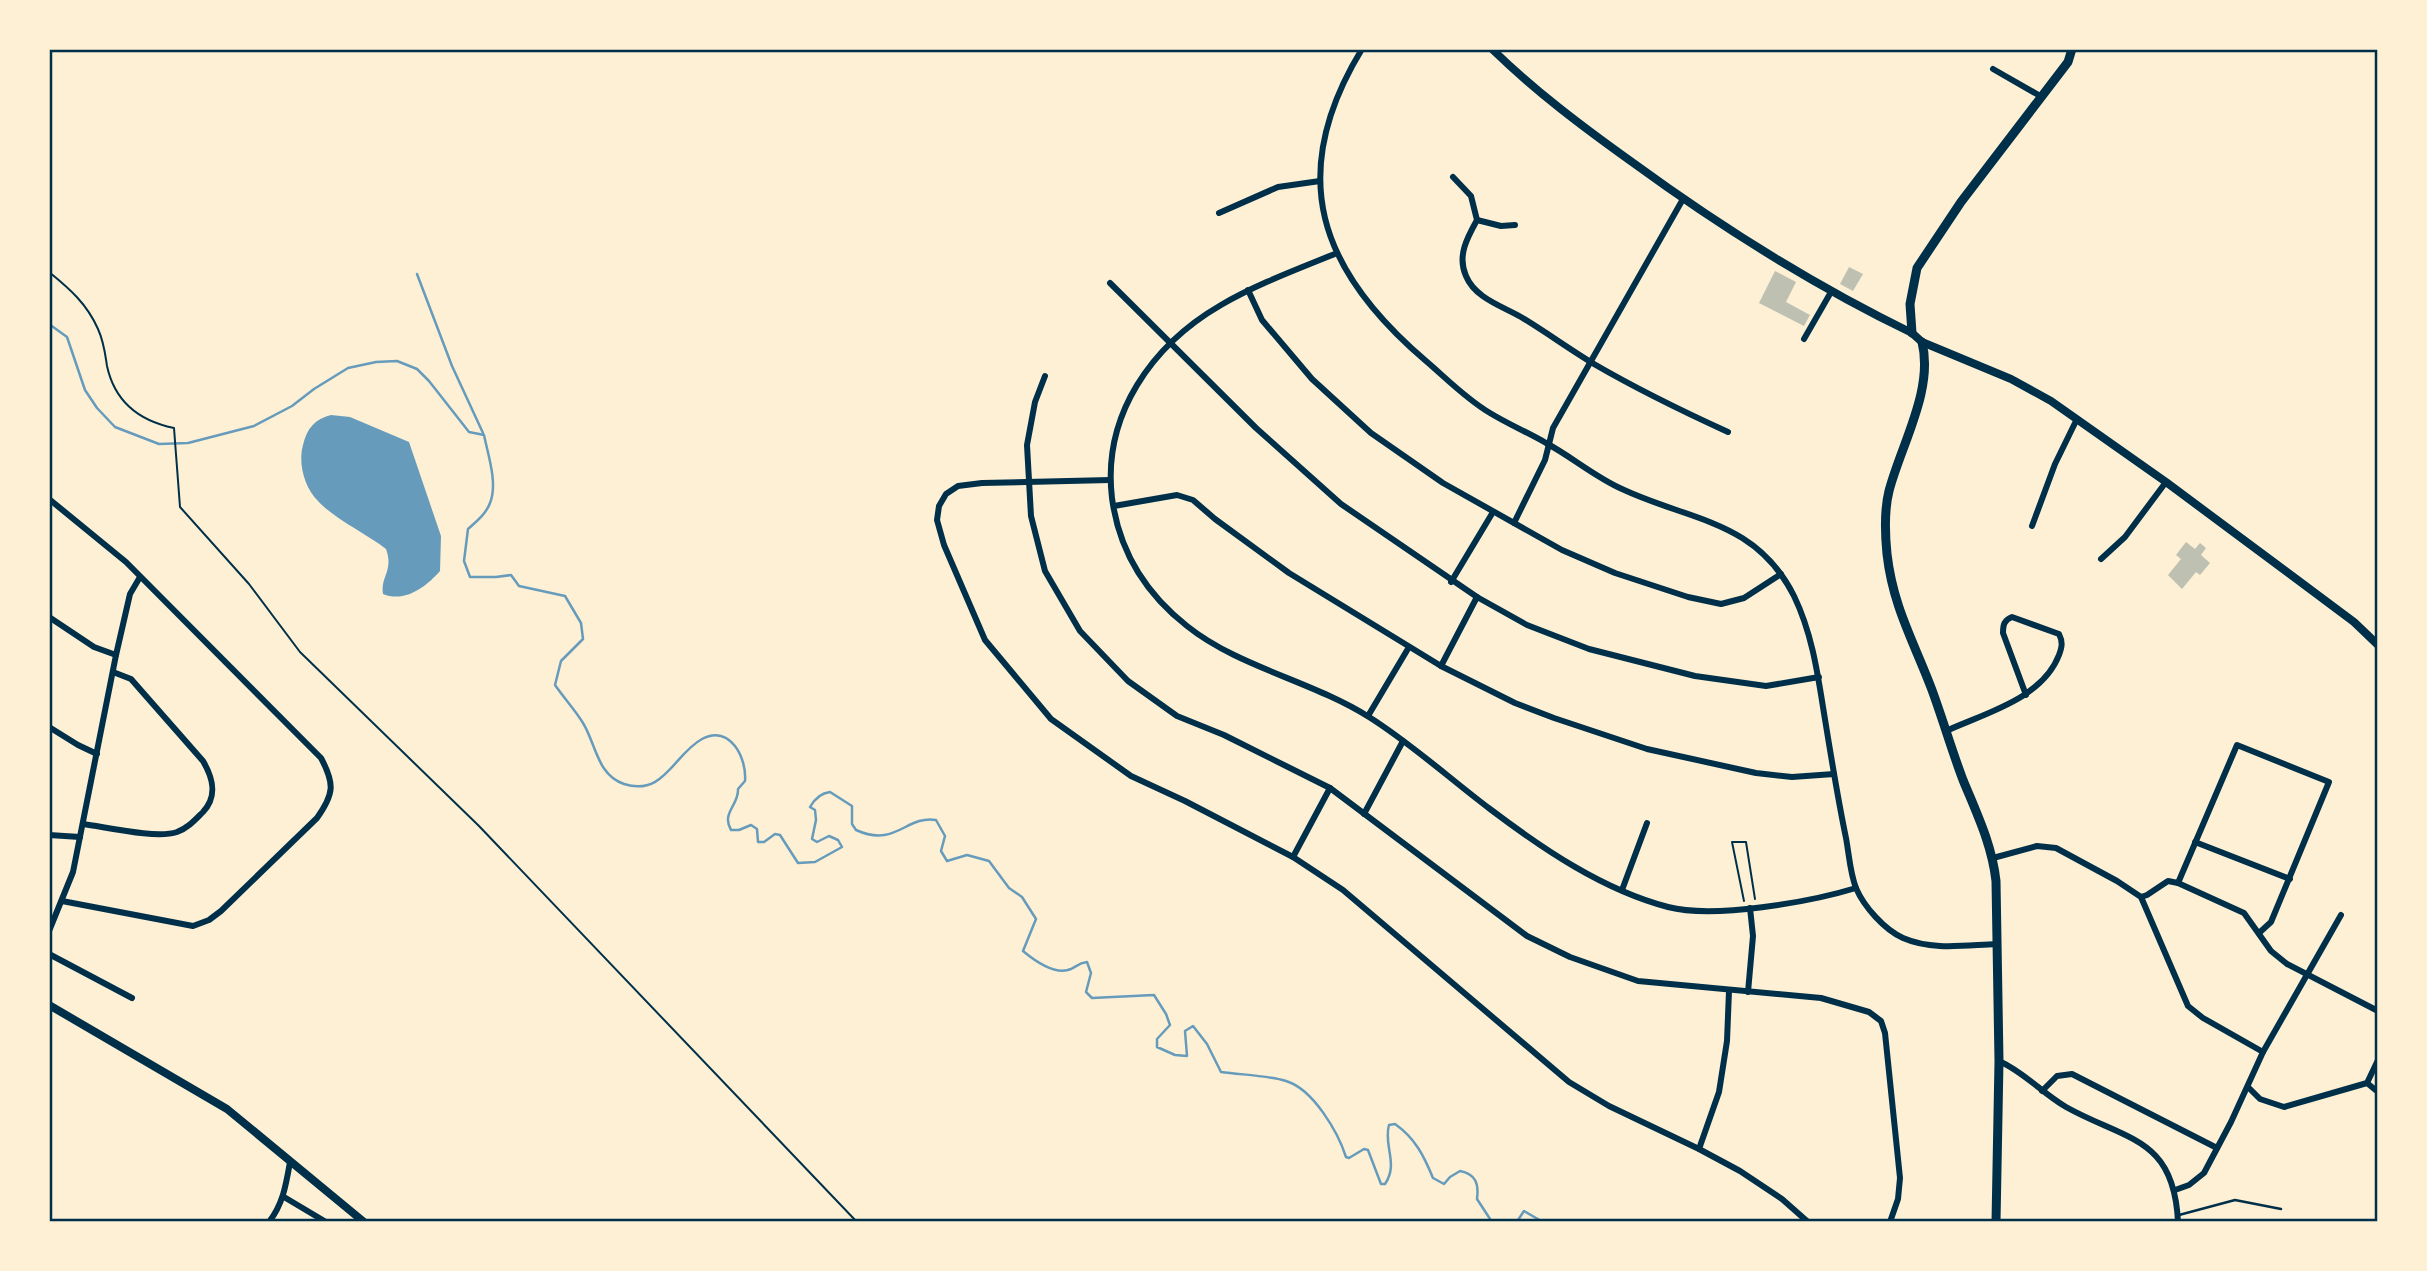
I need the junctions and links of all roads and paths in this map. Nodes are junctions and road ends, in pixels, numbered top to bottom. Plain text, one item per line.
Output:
1 (1362, 49) edge
2 (1492, 49) edge
3 (2072, 49) edge
4 (1993, 69) dead end
5 (2042, 97) junction
6 (1454, 177) dead end
7 (1320, 181) junction
8 (1683, 199) junction
9 (1219, 213) dead end
10 (1477, 220) junction
11 (1515, 225) dead end
12 (1337, 253) junction
13 (49, 272) edge
14 (1110, 282) dead end
15 (1248, 290) junction
16 (1831, 292) junction
17 (1912, 333) junction
18 (1804, 339) dead end
19 (1922, 342) junction
20 (1170, 344) junction
21 (1591, 362) junction
22 (1045, 376) dead end
23 (2076, 421) junction
24 (1728, 432) dead end
25 (1549, 444) junction
26 (1110, 480) junction
27 (1028, 482) junction
28 (2166, 482) junction
29 (49, 499) edge
30 (1114, 506) junction
31 (1493, 512) junction
32 (1514, 523) junction
33 (2032, 526) dead end
34 (2101, 559) dead end
35 (1782, 574) junction
36 (140, 577) junction
37 (1451, 582) junction
38 (1476, 597) junction
39 (49, 617) edge
40 (2378, 645) edge
41 (1409, 647) junction
42 (116, 655) junction
43 (1440, 666) junction
44 (113, 673) junction
45 (1819, 677) junction
46 (2026, 695) junction
47 (1368, 716) junction
48 (49, 727) edge
49 (1946, 731) junction
50 (1403, 741) junction
51 (97, 754) junction
52 (1834, 774) junction
53 (1330, 788) junction
54 (1364, 814) junction
55 (1647, 823) dead end
56 (83, 824) junction
57 (49, 835) edge
58 (80, 837) junction
59 (2195, 842) junction
60 (1293, 857) junction
61 (1993, 858) junction
62 (2290, 879) junction
63 (2178, 883) junction
64 (1856, 888) junction
65 (1622, 890) junction
66 (2140, 897) junction
67 (62, 901) junction
68 (1750, 908) junction
69 (2341, 915) dead end
70 (49, 931) edge
71 (2259, 933) junction
72 (1997, 944) junction
73 (49, 954) edge
74 (2308, 974) junction
75 (1729, 991) junction
76 (1748, 992) junction
77 (132, 998) dead end
78 (49, 1005) edge
79 (2378, 1011) edge
80 (2263, 1052) junction
81 (2378, 1060) edge
82 (1999, 1061) junction
83 (2367, 1083) junction
84 (2248, 1087) junction
85 (2042, 1091) junction
86 (2378, 1092) edge
87 (2217, 1148) junction
88 (1699, 1149) junction
89 (290, 1163) junction
90 (2175, 1191) junction
91 (284, 1197) junction
92 (2281, 1209) dead end
93 (2178, 1218) edge
94 (269, 1222) edge
95 (326, 1222) edge
96 (364, 1222) edge
97 (857, 1222) edge
98 (1808, 1222) edge
99 (1890, 1222) edge
100 (1996, 1222) edge

1 - 7 street
2 - 8 street
3 - 5 main road
4 - 5 street
5 - 17 main road
6 - 10 street
7 - 9 street
7 - 12 street
8 - 16 street
8 - 21 street
10 - 11 street
10 - 21 street
12 - 15 street
12 - 25 street
13 - 97 path
14 - 20 street
15 - 20 street
15 - 31 street
16 - 17 street
16 - 18 street
17 - 19 street
19 - 23 street
19 - 49 main road
20 - 26 street
20 - 37 street
21 - 24 street
21 - 25 street
22 - 27 street
23 - 28 street
23 - 33 street
25 - 32 street
25 - 35 street
26 - 27 street
26 - 30 street
27 - 53 street
27 - 60 street
28 - 34 street
28 - 40 street
29 - 36 street
30 - 41 street
30 - 47 street
31 - 32 street
31 - 37 street
32 - 35 street
35 - 45 street
36 - 42 street
36 - 67 street
37 - 38 street
38 - 43 street
38 - 45 street
39 - 42 street
41 - 43 street
41 - 47 street
42 - 44 street
43 - 52 street
44 - 51 street
44 - 56 street
45 - 52 street
46 - 46 street
46 - 49 street
47 - 50 street
48 - 51 street
49 - 61 main road
50 - 54 street
50 - 65 street
51 - 56 street
52 - 64 street
53 - 54 street
53 - 60 street
54 - 75 street
55 - 65 street
56 - 58 street
57 - 58 street
58 - 67 street
59 - 62 street
59 - 62 street
59 - 63 street
60 - 88 street
61 - 66 street
61 - 72 main road
62 - 71 street
63 - 66 street
63 - 71 street
64 - 68 street
64 - 72 street
65 - 68 street
66 - 80 street
67 - 70 street
68 - 68 path
68 - 76 street
69 - 74 street
71 - 74 street
72 - 82 main road
73 - 77 street
74 - 79 street
74 - 80 street
75 - 76 street
75 - 88 street
76 - 99 street
78 - 89 street
80 - 84 street
81 - 83 street
82 - 85 street
82 - 100 main road
83 - 84 street
83 - 86 street
84 - 87 street
85 - 87 street
85 - 90 street
87 - 90 street
88 - 98 street
89 - 91 street
89 - 96 street
90 - 93 street
91 - 94 street
91 - 95 street
92 - 93 lane

